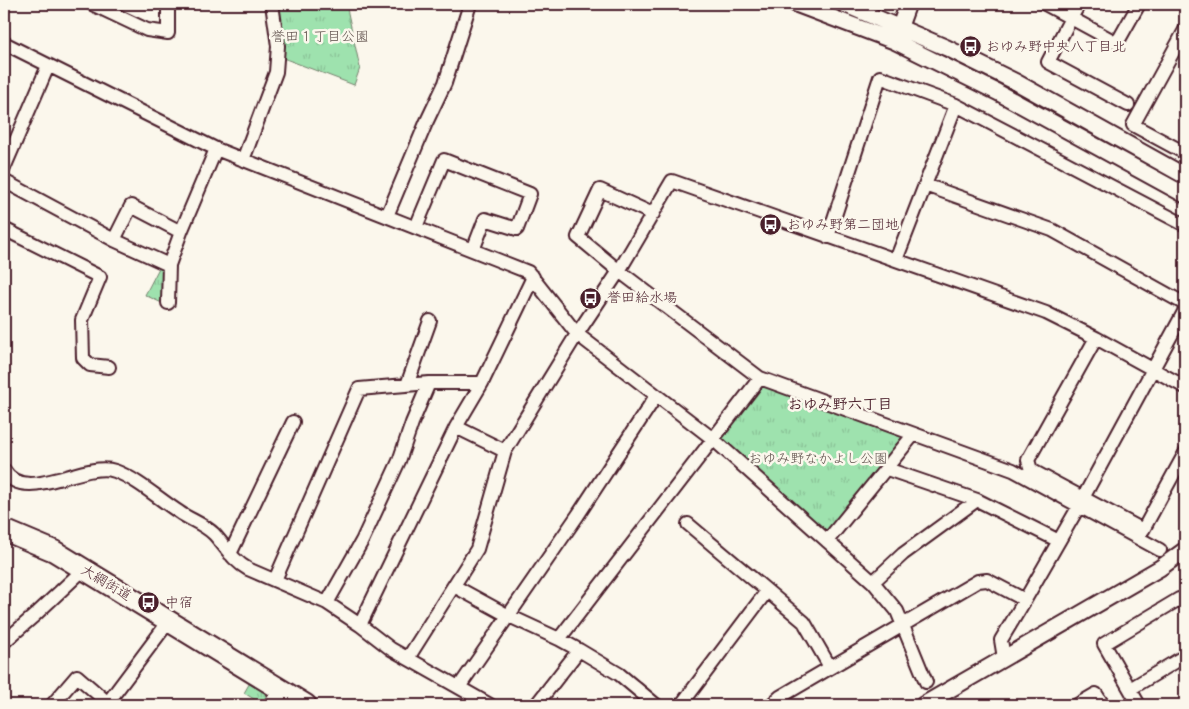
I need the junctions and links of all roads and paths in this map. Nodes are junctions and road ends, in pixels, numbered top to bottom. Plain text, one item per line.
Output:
1 (92, 4) edge
2 (168, 4) edge
3 (272, 4) edge
4 (470, 4) edge
5 (796, 4) edge
6 (844, 4) edge
7 (908, 4) edge
8 (1045, 4) edge
9 (1079, 4) edge
10 (1139, 4) edge
11 (1071, 18) junction
12 (900, 26) junction
13 (1185, 30) edge
14 (4, 43) edge
15 (48, 66) junction
16 (956, 105) junction
17 (1128, 105) dead end
18 (216, 149) junction
19 (1185, 153) edge
20 (243, 160) junction
21 (4, 168) edge
22 (1185, 176) edge
23 (4, 181) edge
24 (925, 185) junction
25 (1185, 195) edge
26 (652, 214) junction
27 (388, 216) junction
28 (1185, 224) edge
29 (416, 227) junction
30 (4, 229) edge
31 (181, 232) junction
32 (828, 236) junction
33 (114, 240) junction
34 (473, 250) junction
35 (896, 260) junction
36 (169, 265) junction
37 (619, 271) junction
38 (533, 277) junction
39 (168, 304) dead end
40 (1185, 304) edge
41 (1185, 310) edge
42 (430, 321) dead end
43 (577, 334) junction
44 (1096, 338) junction
45 (109, 367) dead end
46 (1153, 369) junction
47 (760, 378) junction
48 (429, 383) junction
49 (482, 383) junction
50 (407, 385) junction
51 (1185, 387) edge
52 (656, 396) junction
53 (293, 422) dead end
54 (456, 427) junction
55 (914, 434) junction
56 (713, 439) junction
57 (506, 451) junction
58 (1185, 453) edge
59 (887, 469) junction
60 (4, 470) edge
61 (977, 500) junction
62 (1081, 502) junction
63 (688, 524) dead end
64 (4, 530) edge
65 (827, 541) junction
66 (1059, 541) junction
67 (1160, 550) dead end
68 (1185, 550) edge
69 (230, 554) junction
70 (84, 569) junction
71 (274, 580) junction
72 (873, 582) junction
73 (454, 586) junction
74 (767, 591) junction
75 (1025, 600) junction
76 (1185, 602) edge
77 (327, 603) junction
78 (507, 615) junction
79 (169, 621) junction
80 (904, 624) junction
81 (360, 625) junction
82 (559, 639) junction
83 (4, 642) edge
84 (579, 650) junction
85 (1185, 656) edge
86 (408, 658) junction
87 (1004, 658) junction
88 (830, 667) junction
89 (926, 682) dead end
90 (458, 687) junction
91 (1130, 689) junction
92 (275, 697) edge
93 (107, 704) edge
94 (929, 704) edge
95 (52, 705) edge
96 (306, 705) edge
97 (490, 705) edge
98 (536, 705) edge
99 (656, 705) edge
100 (681, 705) edge
101 (771, 705) edge
102 (1077, 705) edge
103 (1103, 705) edge
104 (1139, 705) edge

1 - 2 street
3 - 20 street
4 - 27 street
5 - 25 street
6 - 12 street
7 - 12 street
8 - 11 street
9 - 11 street
10 - 11 street
11 - 17 street
12 - 22 street
13 - 19 street
14 - 15 street
15 - 18 street
15 - 21 street
16 - 24 street
16 - 28 street
16 - 32 street
18 - 20 street
18 - 31 street
20 - 27 street
23 - 33 street
24 - 35 street
24 - 40 street
26 - 32 street
26 - 37 street
26 - 37 street
27 - 29 street
29 - 34 street
29 - 34 street
30 - 45 street
31 - 33 street
31 - 36 street
32 - 35 street
33 - 36 street
34 - 38 street
35 - 44 street
36 - 39 street
37 - 43 street
37 - 47 street
38 - 43 street
38 - 49 street
41 - 46 street
42 - 50 street
43 - 52 street
43 - 57 street
44 - 46 street
44 - 62 street
46 - 51 street
46 - 62 street
47 - 55 street
47 - 56 street
48 - 49 street
48 - 50 street
48 - 77 street
49 - 54 street
50 - 71 street
52 - 56 street
52 - 78 street
53 - 69 street
54 - 57 street
54 - 81 street
55 - 59 street
55 - 62 street
56 - 65 street
56 - 82 street
57 - 73 street
58 - 62 street
59 - 61 street
59 - 65 street
60 - 69 street
61 - 66 street
61 - 72 street
62 - 66 street
62 - 67 street
63 - 74 street
64 - 70 main road, 大網街道
65 - 72 street
66 - 75 street
68 - 87 street
69 - 71 street
70 - 79 main road, 大網街道
70 - 83 street
71 - 77 street
72 - 80 street
73 - 78 street
73 - 86 street
74 - 88 street
74 - 100 street
75 - 80 street
75 - 87 street
76 - 91 street
77 - 81 street
78 - 82 street
78 - 90 street
79 - 92 main road, 大網街道
79 - 93 street
80 - 88 street
80 - 89 street
81 - 86 street
82 - 84 street
84 - 98 street
84 - 99 street
85 - 91 street
86 - 90 street
87 - 94 street
88 - 101 street
90 - 97 street
91 - 104 street
92 - 96 main road, 大網街道
93 - 95 street
102 - 103 street

